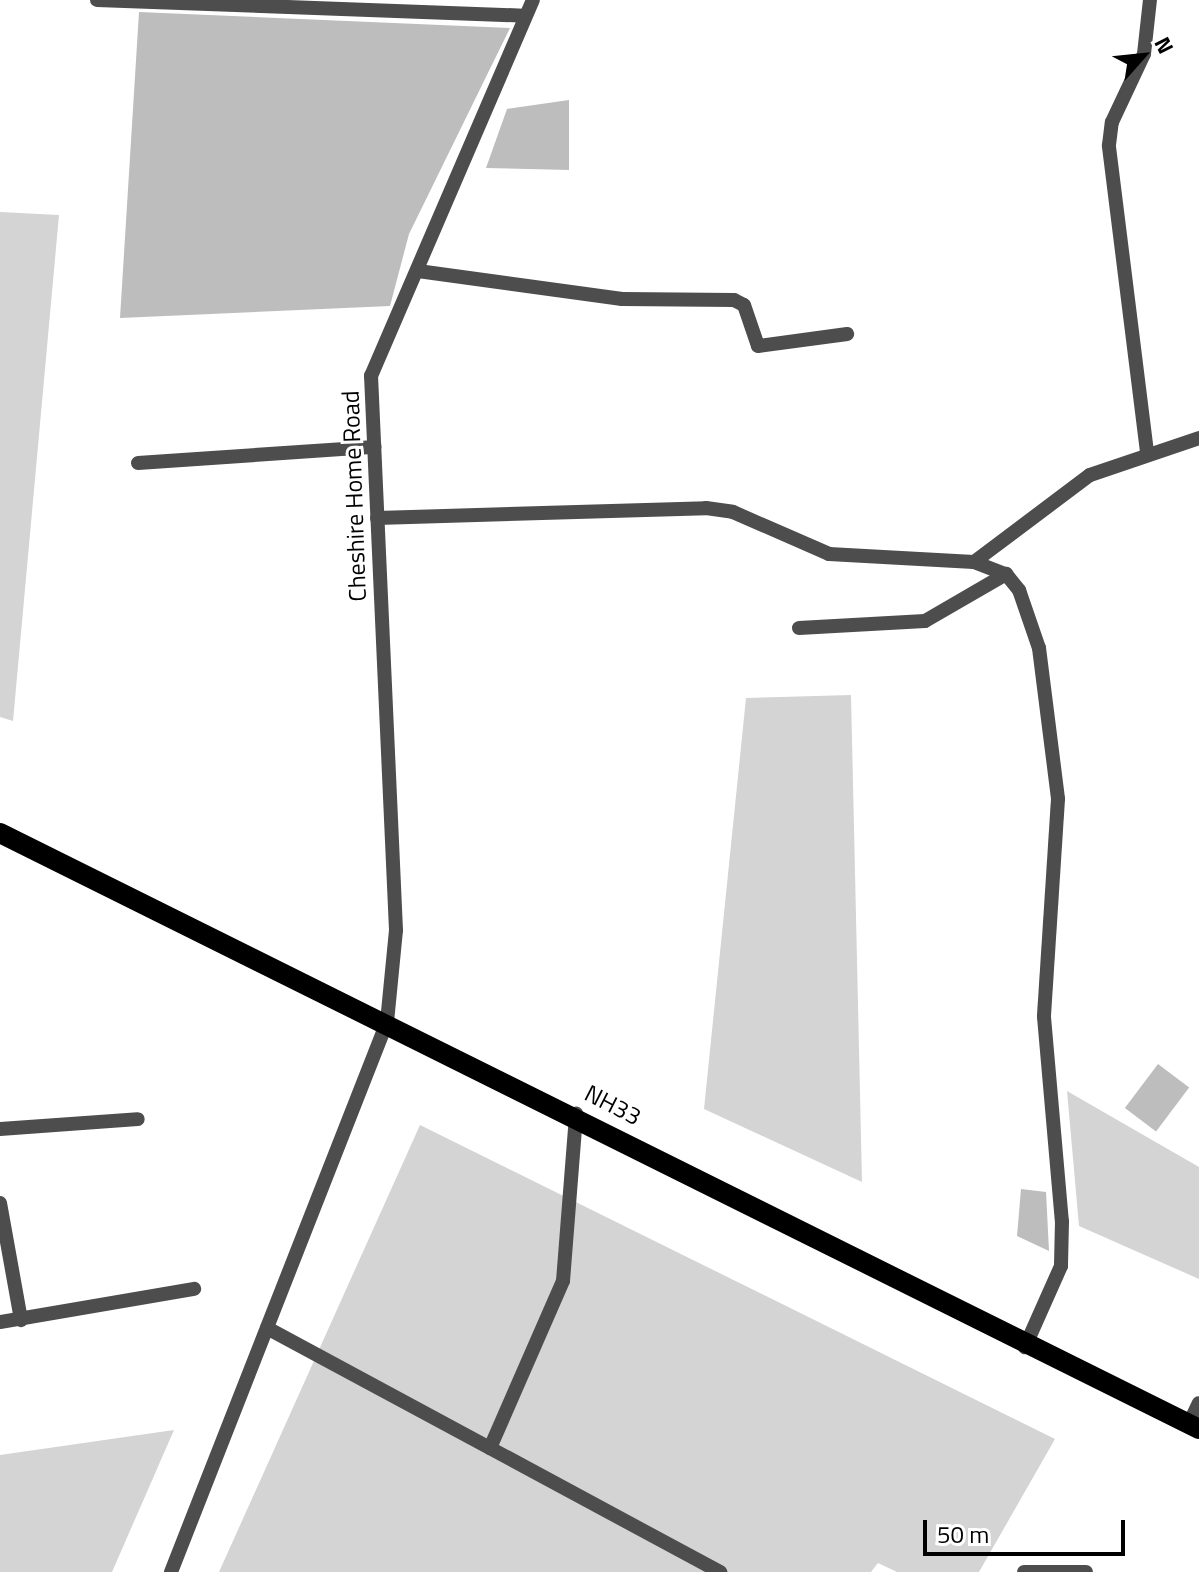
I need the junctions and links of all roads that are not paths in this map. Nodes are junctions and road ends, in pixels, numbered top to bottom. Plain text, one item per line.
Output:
1 (97, 0) edge
2 (533, 0) edge
3 (1150, 0) edge
4 (524, 16) junction
5 (418, 271) junction
6 (847, 334) dead end
7 (1199, 438) edge
8 (374, 447) junction
9 (1147, 452) junction
10 (138, 463) dead end
11 (377, 518) junction
12 (974, 562) junction
13 (1006, 574) junction
14 (799, 628) dead end
15 (0, 833) edge
16 (387, 1022) junction
17 (576, 1114) junction
18 (138, 1119) dead end
19 (0, 1129) edge
20 (0, 1203) edge
21 (194, 1289) dead end
22 (21, 1320) junction
23 (0, 1322) edge
24 (267, 1328) junction
25 (1025, 1347) junction
26 (1199, 1403) edge
27 (1194, 1427) edge
28 (490, 1448) junction
29 (171, 1572) edge
30 (720, 1572) edge
31 (1024, 1572) edge
32 (1086, 1572) edge

1 - 4 street
2 - 4 street, Cheshire Home Road
3 - 9 street
4 - 5 street, Cheshire Home Road
5 - 6 street
5 - 8 street, Cheshire Home Road
7 - 9 street
8 - 10 street
8 - 11 street, Cheshire Home Road
9 - 12 street
11 - 12 street
11 - 16 street, Cheshire Home Road
12 - 13 street
13 - 14 street
13 - 25 street
15 - 16 main road, NH33
16 - 17 main road, NH33
16 - 24 street, Cheshire Home Road
17 - 25 main road, NH33
17 - 28 street
18 - 19 street
20 - 22 street
21 - 22 street
22 - 23 street
24 - 28 street
24 - 29 street, Cheshire Home Road
25 - 27 main road, NH33
26 - 27 street
28 - 30 street
31 - 32 street

